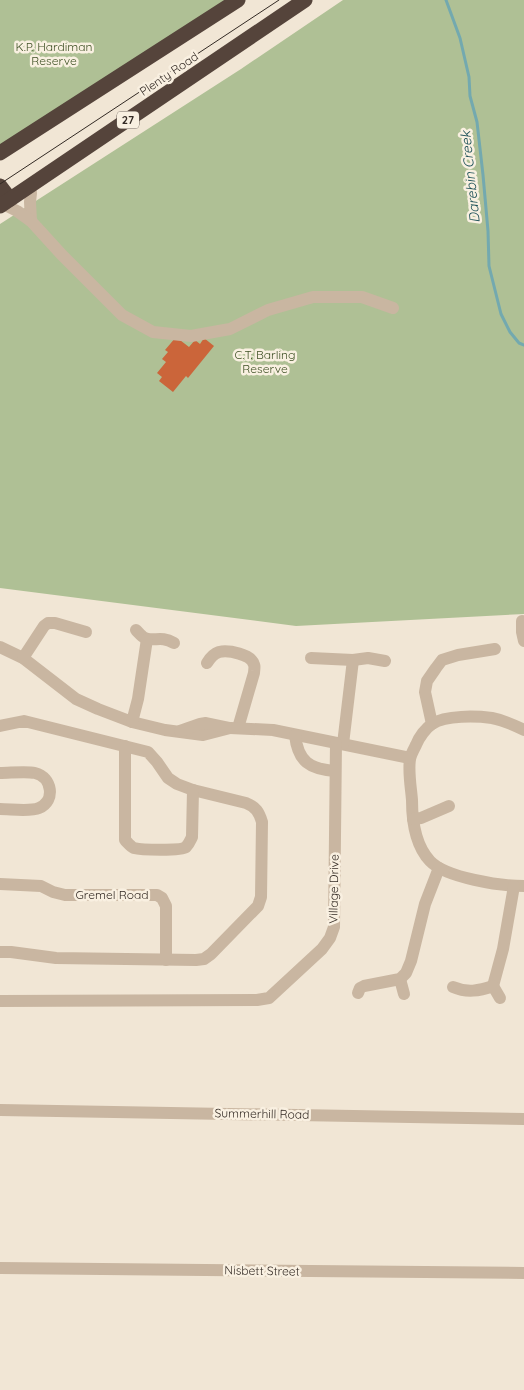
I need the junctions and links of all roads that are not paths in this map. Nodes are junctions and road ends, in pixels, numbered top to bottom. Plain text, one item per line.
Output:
1 (238, 0) edge
2 (304, 0) edge
3 (0, 153) edge
4 (0, 186) edge
5 (30, 186) junction
6 (4, 203) edge
7 (31, 221) junction
8 (393, 308) dead end
9 (522, 621) dead end
10 (136, 630) dead end
11 (86, 632) dead end
12 (147, 639) junction
13 (524, 641) edge
14 (174, 643) dead end
15 (0, 647) edge
16 (495, 649) dead end
17 (23, 658) junction
18 (311, 658) dead end
19 (353, 660) junction
20 (385, 660) dead end
21 (207, 663) dead end
22 (132, 722) junction
23 (432, 724) junction
24 (0, 726) edge
25 (234, 728) junction
26 (524, 730) edge
27 (295, 735) junction
28 (339, 744) junction
29 (125, 746) junction
30 (410, 758) junction
31 (335, 771) junction
32 (0, 773) edge
33 (194, 790) junction
34 (449, 806) dead end
35 (0, 809) edge
36 (413, 819) junction
37 (439, 868) junction
38 (0, 884) edge
39 (519, 886) edge
40 (0, 952) edge
41 (166, 960) junction
42 (400, 979) junction
43 (493, 986) junction
44 (453, 987) dead end
45 (358, 993) dead end
46 (404, 994) dead end
47 (500, 998) dead end
48 (0, 1000) edge
49 (0, 1110) edge
50 (524, 1119) edge
51 (0, 1268) edge
52 (524, 1273) edge

1 - 3 highway, Plenty Road
2 - 5 highway, Plenty Road / 27
4 - 6 highway
5 - 6 highway, Plenty Road / 27
5 - 7 street
6 - 7 street
7 - 8 street
9 - 13 street
10 - 12 street
11 - 17 street
12 - 14 street
12 - 22 street
15 - 17 street
16 - 23 street
17 - 22 street
18 - 19 street
19 - 20 street
19 - 28 street, Village Drive
21 - 25 street
22 - 25 street
23 - 26 street
23 - 30 street
24 - 29 street
25 - 27 street
27 - 28 street
27 - 31 street
28 - 30 street
28 - 31 street, Village Drive
29 - 33 street
29 - 33 street
30 - 36 street
31 - 48 street, Village Drive
32 - 35 street
33 - 41 street
34 - 36 street
36 - 37 street
37 - 39 street
37 - 42 street
38 - 41 street, Gremel Road
39 - 43 street
40 - 41 street
42 - 45 street
42 - 46 street
43 - 44 street
43 - 47 street
49 - 50 street, Summerhill Road
51 - 52 street, Nisbett Street

